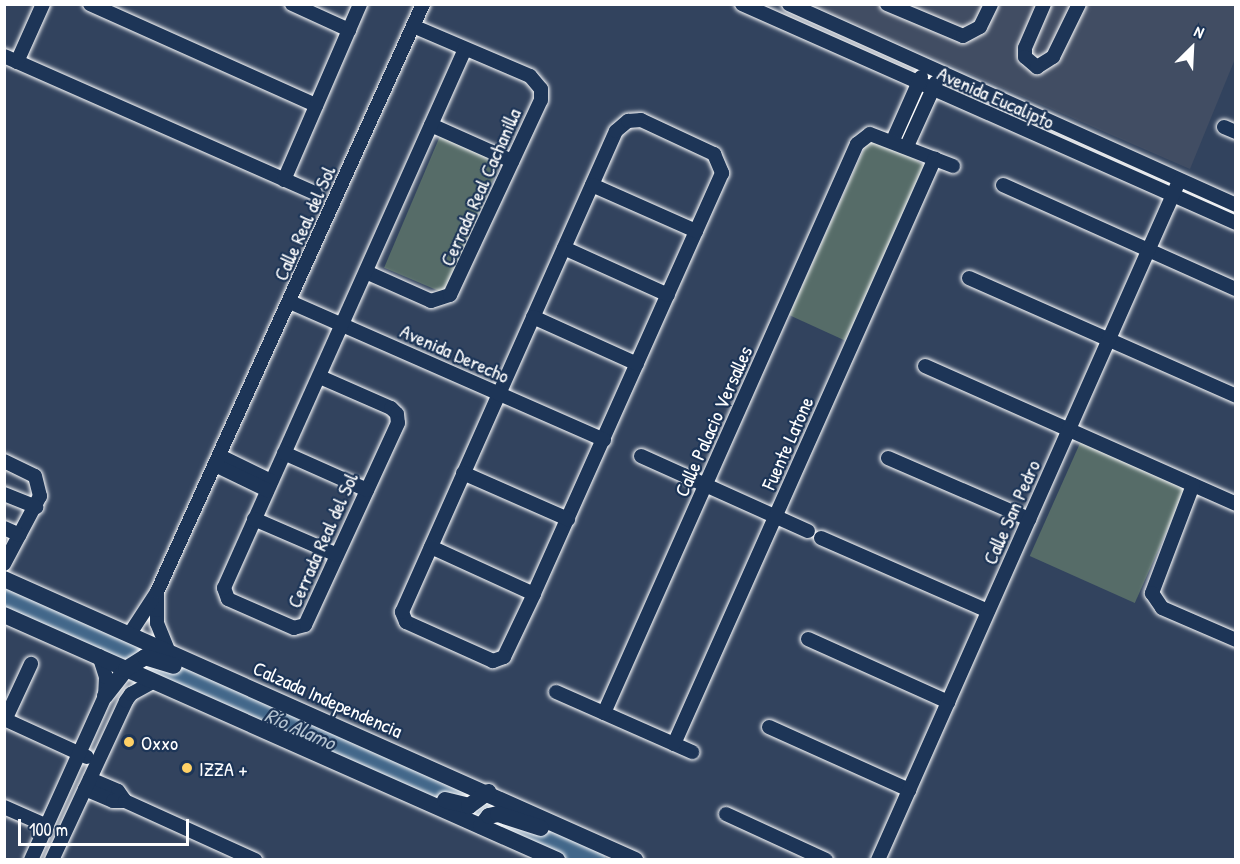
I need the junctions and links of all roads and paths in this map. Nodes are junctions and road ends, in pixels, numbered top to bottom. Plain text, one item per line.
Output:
1 (42, 4) edge
2 (90, 4) edge
3 (292, 4) edge
4 (360, 4) edge
5 (423, 4) edge
6 (742, 4) edge
7 (789, 4) edge
8 (887, 4) edge
9 (991, 4) edge
10 (1044, 4) edge
11 (1079, 4) edge
12 (413, 26) junction
13 (349, 30) junction
14 (465, 49) junction
15 (11, 59) edge
16 (926, 66) junction
17 (940, 74) junction
18 (918, 84) junction
19 (932, 91) junction
20 (316, 105) junction
21 (431, 125) junction
22 (893, 140) junction
23 (907, 146) junction
24 (935, 158) junction
25 (512, 161) junction
26 (953, 165) dead end
27 (284, 180) junction
28 (1179, 180) junction
29 (592, 185) junction
30 (1003, 185) dead end
31 (315, 193) dead end
32 (1172, 195) junction
33 (1236, 205) edge
34 (1236, 224) edge
35 (696, 231) junction
36 (564, 248) junction
37 (1147, 250) junction
38 (366, 272) junction
39 (969, 278) dead end
40 (1236, 289) edge
41 (668, 295) junction
42 (290, 302) junction
43 (533, 317) junction
44 (343, 325) junction
45 (1108, 339) junction
46 (637, 364) junction
47 (925, 366) dead end
48 (320, 376) junction
49 (499, 394) junction
50 (1236, 396) edge
51 (1069, 430) junction
52 (604, 440) junction
53 (284, 453) junction
54 (641, 456) dead end
55 (888, 458) dead end
56 (4, 461) edge
57 (218, 461) junction
58 (463, 473) junction
59 (269, 485) junction
60 (706, 485) junction
61 (1192, 485) junction
62 (367, 490) junction
63 (4, 494) edge
64 (1236, 504) edge
65 (36, 507) junction
66 (776, 517) junction
67 (254, 519) junction
68 (568, 519) junction
69 (1029, 519) junction
70 (4, 528) edge
71 (808, 531) dead end
72 (20, 535) junction
73 (822, 538) dead end
74 (431, 547) junction
75 (337, 555) junction
76 (4, 564) edge
77 (4, 579) edge
78 (157, 592) junction
79 (534, 594) junction
80 (988, 611) junction
81 (4, 615) edge
82 (129, 635) junction
83 (808, 639) dead end
84 (1236, 640) edge
85 (169, 652) junction
86 (99, 656) junction
87 (31, 664) dead end
88 (126, 669) junction
89 (154, 681) junction
90 (556, 692) dead end
91 (105, 696) junction
92 (948, 702) junction
93 (290, 705) junction
94 (604, 713) junction
95 (5, 719) edge
96 (769, 727) dead end
97 (674, 744) junction
98 (80, 753) junction
99 (692, 753) dead end
100 (97, 761) junction
101 (380, 781) junction
102 (87, 784) junction
103 (909, 790) junction
104 (488, 792) junction
105 (4, 807) edge
106 (726, 814) dead end
107 (47, 826) junction
108 (481, 826) junction
109 (590, 838) junction
110 (37, 846) junction
111 (535, 854) edge
112 (58, 858) edge
113 (31, 860) edge
114 (255, 860) edge
115 (557, 860) edge
116 (635, 860) edge
117 (826, 860) edge
118 (878, 860) edge

1 - 15 street
2 - 20 street
3 - 13 street
4 - 13 street
5 - 12 street, Calle Real del Sol
6 - 18 street, Avenida Eucalipto
7 - 16 street, Avenida Eucalipto
8 - 9 street
10 - 11 street
12 - 14 street, Cerrada Real Cachanilla
12 - 42 street, Calle Real del Sol
13 - 20 street
14 - 21 street
14 - 25 street, Cerrada Real Cachanilla
15 - 27 street
16 - 17 street, Avenida Eucalipto
16 - 18 street
17 - 19 street
17 - 28 street, Avenida Eucalipto
18 - 19 street, Avenida Eucalipto
18 - 22 street
19 - 23 street
19 - 32 street, Avenida Eucalipto
20 - 27 street
21 - 25 street
21 - 38 street
22 - 23 street
22 - 60 street, Calle Palacio Versalles
23 - 24 street
24 - 26 street
24 - 66 street, Fuente Latone
25 - 38 street, Cerrada Real Cachanilla
27 - 31 street
28 - 32 street, Calle San Pedro
28 - 33 street, Avenida Eucalipto
29 - 35 street
29 - 35 street
29 - 36 street
30 - 37 street
32 - 34 street, Avenida Eucalipto
32 - 37 street, Calle San Pedro
35 - 41 street
36 - 41 street
36 - 43 street
37 - 40 street
37 - 45 street, Calle San Pedro
38 - 44 street
39 - 45 street
41 - 46 street
42 - 44 street, Avenida Derecho
42 - 57 street, Calle Real del Sol
43 - 46 street
43 - 49 street
44 - 48 street, Cerrada Real del Sol
44 - 49 street, Avenida Derecho
45 - 50 street
45 - 51 street, Calle San Pedro
46 - 52 street
47 - 51 street
48 - 53 street, Cerrada Real del Sol
48 - 62 street, Cerrada Real del Sol
49 - 52 street, Avenida Derecho
49 - 58 street
51 - 61 street
51 - 69 street, Calle San Pedro
52 - 68 street
53 - 59 street, Cerrada Real del Sol
53 - 62 street
54 - 60 street
55 - 69 street
56 - 65 street
57 - 59 street
57 - 78 street, Calle Real del Sol
58 - 68 street
58 - 74 street
59 - 67 street, Cerrada Real del Sol
60 - 66 street
60 - 94 street, Calle Palacio Versalles
61 - 64 street
61 - 84 street
62 - 75 street, Cerrada Real del Sol
63 - 65 street
65 - 72 street
66 - 71 street
66 - 97 street, Fuente Latone
67 - 75 street
67 - 75 street, Cerrada Real del Sol
68 - 79 street
69 - 80 street, Calle San Pedro
70 - 72 street
72 - 76 street
73 - 80 street
74 - 79 street
74 - 79 street
77 - 82 main road, Calzada Independencia
78 - 82 street, Calle Real del Sol
78 - 85 street, Calle Real del Sol
80 - 92 street, Calle San Pedro
81 - 86 main road
82 - 85 main road, Calzada Independencia
83 - 92 street
85 - 93 main road, Calzada Independencia
86 - 88 main road
86 - 91 street
87 - 95 street
88 - 89 main road
88 - 91 main road
88 - 93 main road
89 - 100 street
89 - 101 main road
90 - 94 street
91 - 98 street
92 - 103 street, Calle San Pedro
93 - 104 main road, Calzada Independencia
94 - 97 street
95 - 98 street
96 - 103 street
97 - 99 street
98 - 100 street
98 - 107 street
100 - 102 street
101 - 104 main road
101 - 108 main road
102 - 112 street
102 - 114 street
103 - 118 street, Calle San Pedro
104 - 109 main road, Calzada Independencia
105 - 107 street
106 - 117 street
107 - 110 street
108 - 109 main road
108 - 111 main road
109 - 116 main road, Calzada Independencia
110 - 112 street
110 - 113 street
111 - 115 main road

